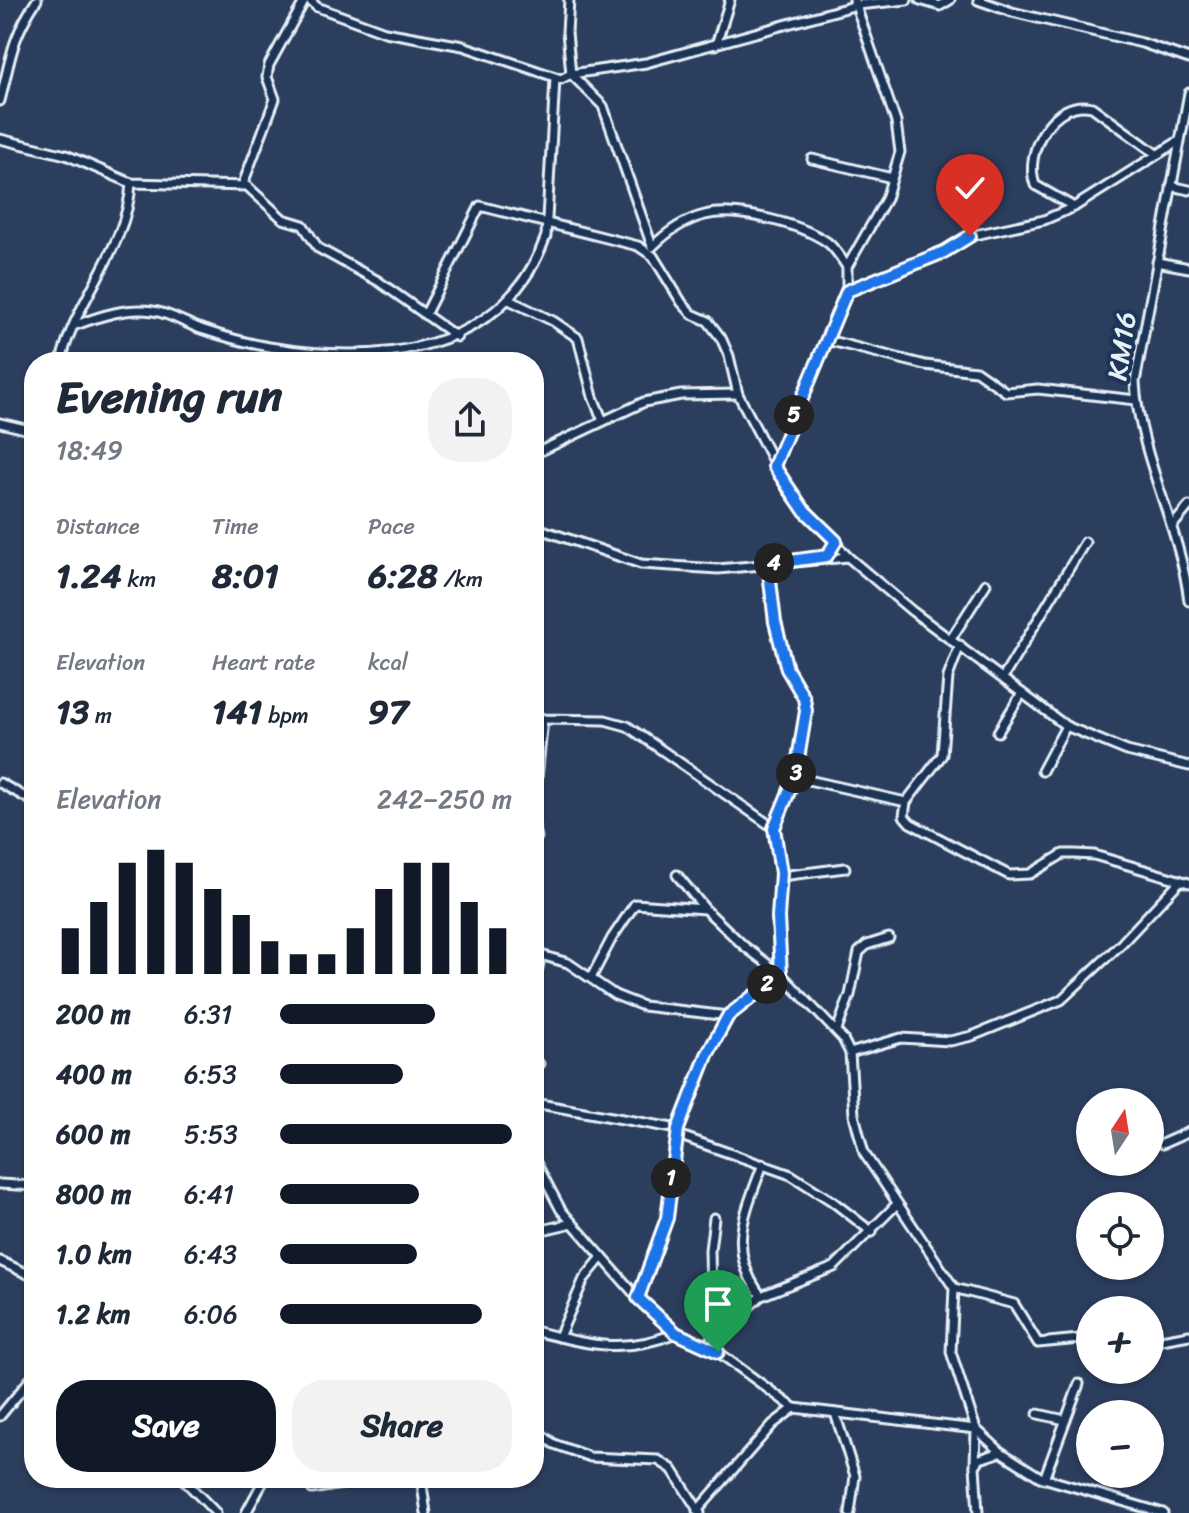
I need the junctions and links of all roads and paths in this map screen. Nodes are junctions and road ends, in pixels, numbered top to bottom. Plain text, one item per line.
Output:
1 (37, 0) edge
2 (307, 0) edge
3 (569, 0) edge
4 (730, 0) edge
5 (907, 0) edge
6 (920, 0) edge
7 (950, 0) edge
8 (978, 0) edge
9 (855, 3) edge
10 (721, 30) junction
11 (727, 42) junction
12 (716, 45) junction
13 (1189, 59) edge
14 (571, 74) junction
15 (555, 79) junction
16 (1189, 93) edge
17 (0, 101) edge
18 (1187, 110) edge
19 (0, 139) edge
20 (1179, 141) junction
21 (1155, 153) junction
22 (812, 159) dead end
23 (892, 178) junction
24 (131, 183) junction
25 (243, 184) junction
26 (1171, 186) junction
27 (1189, 190) edge
28 (1074, 207) junction
29 (548, 226) junction
30 (652, 247) junction
31 (653, 256) junction
32 (1157, 262) junction
33 (847, 267) junction
34 (1189, 268) edge
35 (847, 279) junction
36 (861, 283) junction
37 (847, 291) junction
38 (509, 300) junction
39 (425, 315) junction
40 (76, 325) junction
41 (457, 337) junction
42 (827, 340) junction
43 (402, 349) junction
44 (303, 351) joint
45 (64, 352) edge
46 (402, 352) edge
47 (738, 394) junction
48 (1136, 400) junction
49 (603, 421) junction
50 (0, 423) edge
51 (24, 429) edge
52 (544, 449) edge
53 (774, 466) junction
54 (1189, 506) edge
55 (1173, 525) junction
56 (544, 530) edge
57 (836, 541) junction
58 (1085, 542) dead end
59 (827, 556) junction
60 (848, 557) junction
61 (768, 564) junction
62 (986, 584) dead end
63 (1189, 601) edge
64 (951, 639) junction
65 (960, 645) junction
66 (1004, 676) junction
67 (1022, 693) junction
68 (544, 719) edge
69 (1066, 726) junction
70 (998, 732) dead end
71 (1189, 766) edge
72 (1042, 771) dead end
73 (795, 777) junction
74 (0, 783) edge
75 (24, 796) edge
76 (906, 802) junction
77 (774, 828) junction
78 (845, 868) dead end
79 (677, 875) dead end
80 (781, 876) junction
81 (1185, 882) edge
82 (705, 909) junction
83 (889, 938) dead end
84 (544, 956) edge
85 (781, 974) junction
86 (591, 978) junction
87 (728, 1016) junction
88 (837, 1030) junction
89 (850, 1053) junction
90 (544, 1105) edge
91 (678, 1132) junction
92 (1189, 1132) edge
93 (1164, 1143) edge
94 (763, 1164) junction
95 (544, 1182) edge
96 (0, 1184) edge
97 (24, 1185) edge
98 (897, 1204) junction
99 (714, 1218) dead end
100 (572, 1223) junction
101 (544, 1230) edge
102 (872, 1232) junction
103 (602, 1257) junction
104 (0, 1261) edge
105 (24, 1272) edge
106 (954, 1288) junction
107 (761, 1296) junction
108 (638, 1298) junction
109 (544, 1333) edge
110 (676, 1333) junction
111 (1189, 1335) edge
112 (559, 1337) junction
113 (712, 1337) junction
114 (1076, 1339) edge
115 (1164, 1339) edge
116 (706, 1345) junction
117 (1079, 1384) dead end
118 (24, 1387) edge
119 (794, 1408) junction
120 (835, 1413) junction
121 (1038, 1414) dead end
122 (0, 1416) edge
123 (1065, 1420) junction
124 (976, 1429) junction
125 (544, 1436) edge
126 (1001, 1452) junction
127 (975, 1466) junction
128 (1044, 1479) junction
129 (192, 1488) edge
130 (260, 1488) edge
131 (317, 1488) edge
132 (422, 1488) edge
133 (312, 1489) dead end
134 (698, 1512) edge
135 (216, 1513) edge
136 (246, 1513) edge
137 (426, 1513) edge
138 (850, 1513) edge
139 (978, 1513) edge
140 (1163, 1513) edge

1 - 17 street
2 - 15 street
2 - 25 street
3 - 14 street
4 - 10 street
5 - 9 street
6 - 7 street
8 - 13 street
9 - 11 street
9 - 23 street
10 - 11 street
10 - 12 street
11 - 12 street
12 - 14 street
14 - 15 street
14 - 30 street
15 - 29 street
16 - 18 street, KM16
18 - 20 street, KM16
19 - 24 street
20 - 21 street
20 - 26 street, KM16
21 - 28 street
21 - 28 street
22 - 23 street
23 - 33 street
24 - 25 street
24 - 40 street
25 - 39 street
26 - 27 street
26 - 32 street, KM16
28 - 36 street
29 - 31 street
29 - 38 street
29 - 39 street
30 - 31 street
30 - 33 street
31 - 47 street
32 - 34 street
32 - 48 street, KM16
33 - 35 street
35 - 36 street
35 - 37 street
36 - 37 street
37 - 42 street
38 - 41 street
38 - 49 street
39 - 41 street
40 - 44 street
40 - 45 street
41 - 43 street
42 - 48 street
42 - 53 street
43 - 44 street
43 - 46 street
47 - 49 street
47 - 53 street
48 - 55 street, KM16
49 - 52 street
50 - 51 street
53 - 57 street
54 - 55 street
55 - 63 street, KM16
56 - 61 street
57 - 59 street
57 - 60 street
58 - 66 street
59 - 60 street
59 - 61 street
60 - 64 street
61 - 73 street
62 - 64 street
64 - 65 street
65 - 66 street
65 - 76 street
66 - 67 street
67 - 69 street
67 - 70 street
68 - 77 street
69 - 71 street
69 - 72 street
73 - 76 street
73 - 77 street
74 - 75 street
76 - 81 street
77 - 80 street
78 - 80 street
79 - 82 street
80 - 85 street
81 - 89 street
82 - 85 street
82 - 86 street
83 - 88 street
84 - 86 street
85 - 87 street
85 - 88 street
86 - 87 street
87 - 91 street
88 - 89 street
89 - 98 street
90 - 91 street
91 - 94 street
91 - 108 street
92 - 93 street
94 - 102 street
94 - 107 street
95 - 100 street
96 - 97 street
98 - 102 street
98 - 106 street
99 - 113 street
100 - 101 street
100 - 103 street
102 - 107 street
103 - 108 street
103 - 112 street
104 - 105 street
106 - 114 street
106 - 124 street
107 - 113 street
108 - 110 street
109 - 112 street
110 - 112 street
110 - 116 street
111 - 115 street
113 - 116 street
116 - 119 street
117 - 123 street
118 - 122 street
119 - 120 street
119 - 134 street
120 - 124 street
120 - 138 street
121 - 123 street
123 - 128 street
124 - 126 street
124 - 127 street
125 - 134 street
126 - 127 street
126 - 128 street
127 - 139 street
128 - 140 street
129 - 135 street
130 - 136 street
131 - 133 street
132 - 137 street

